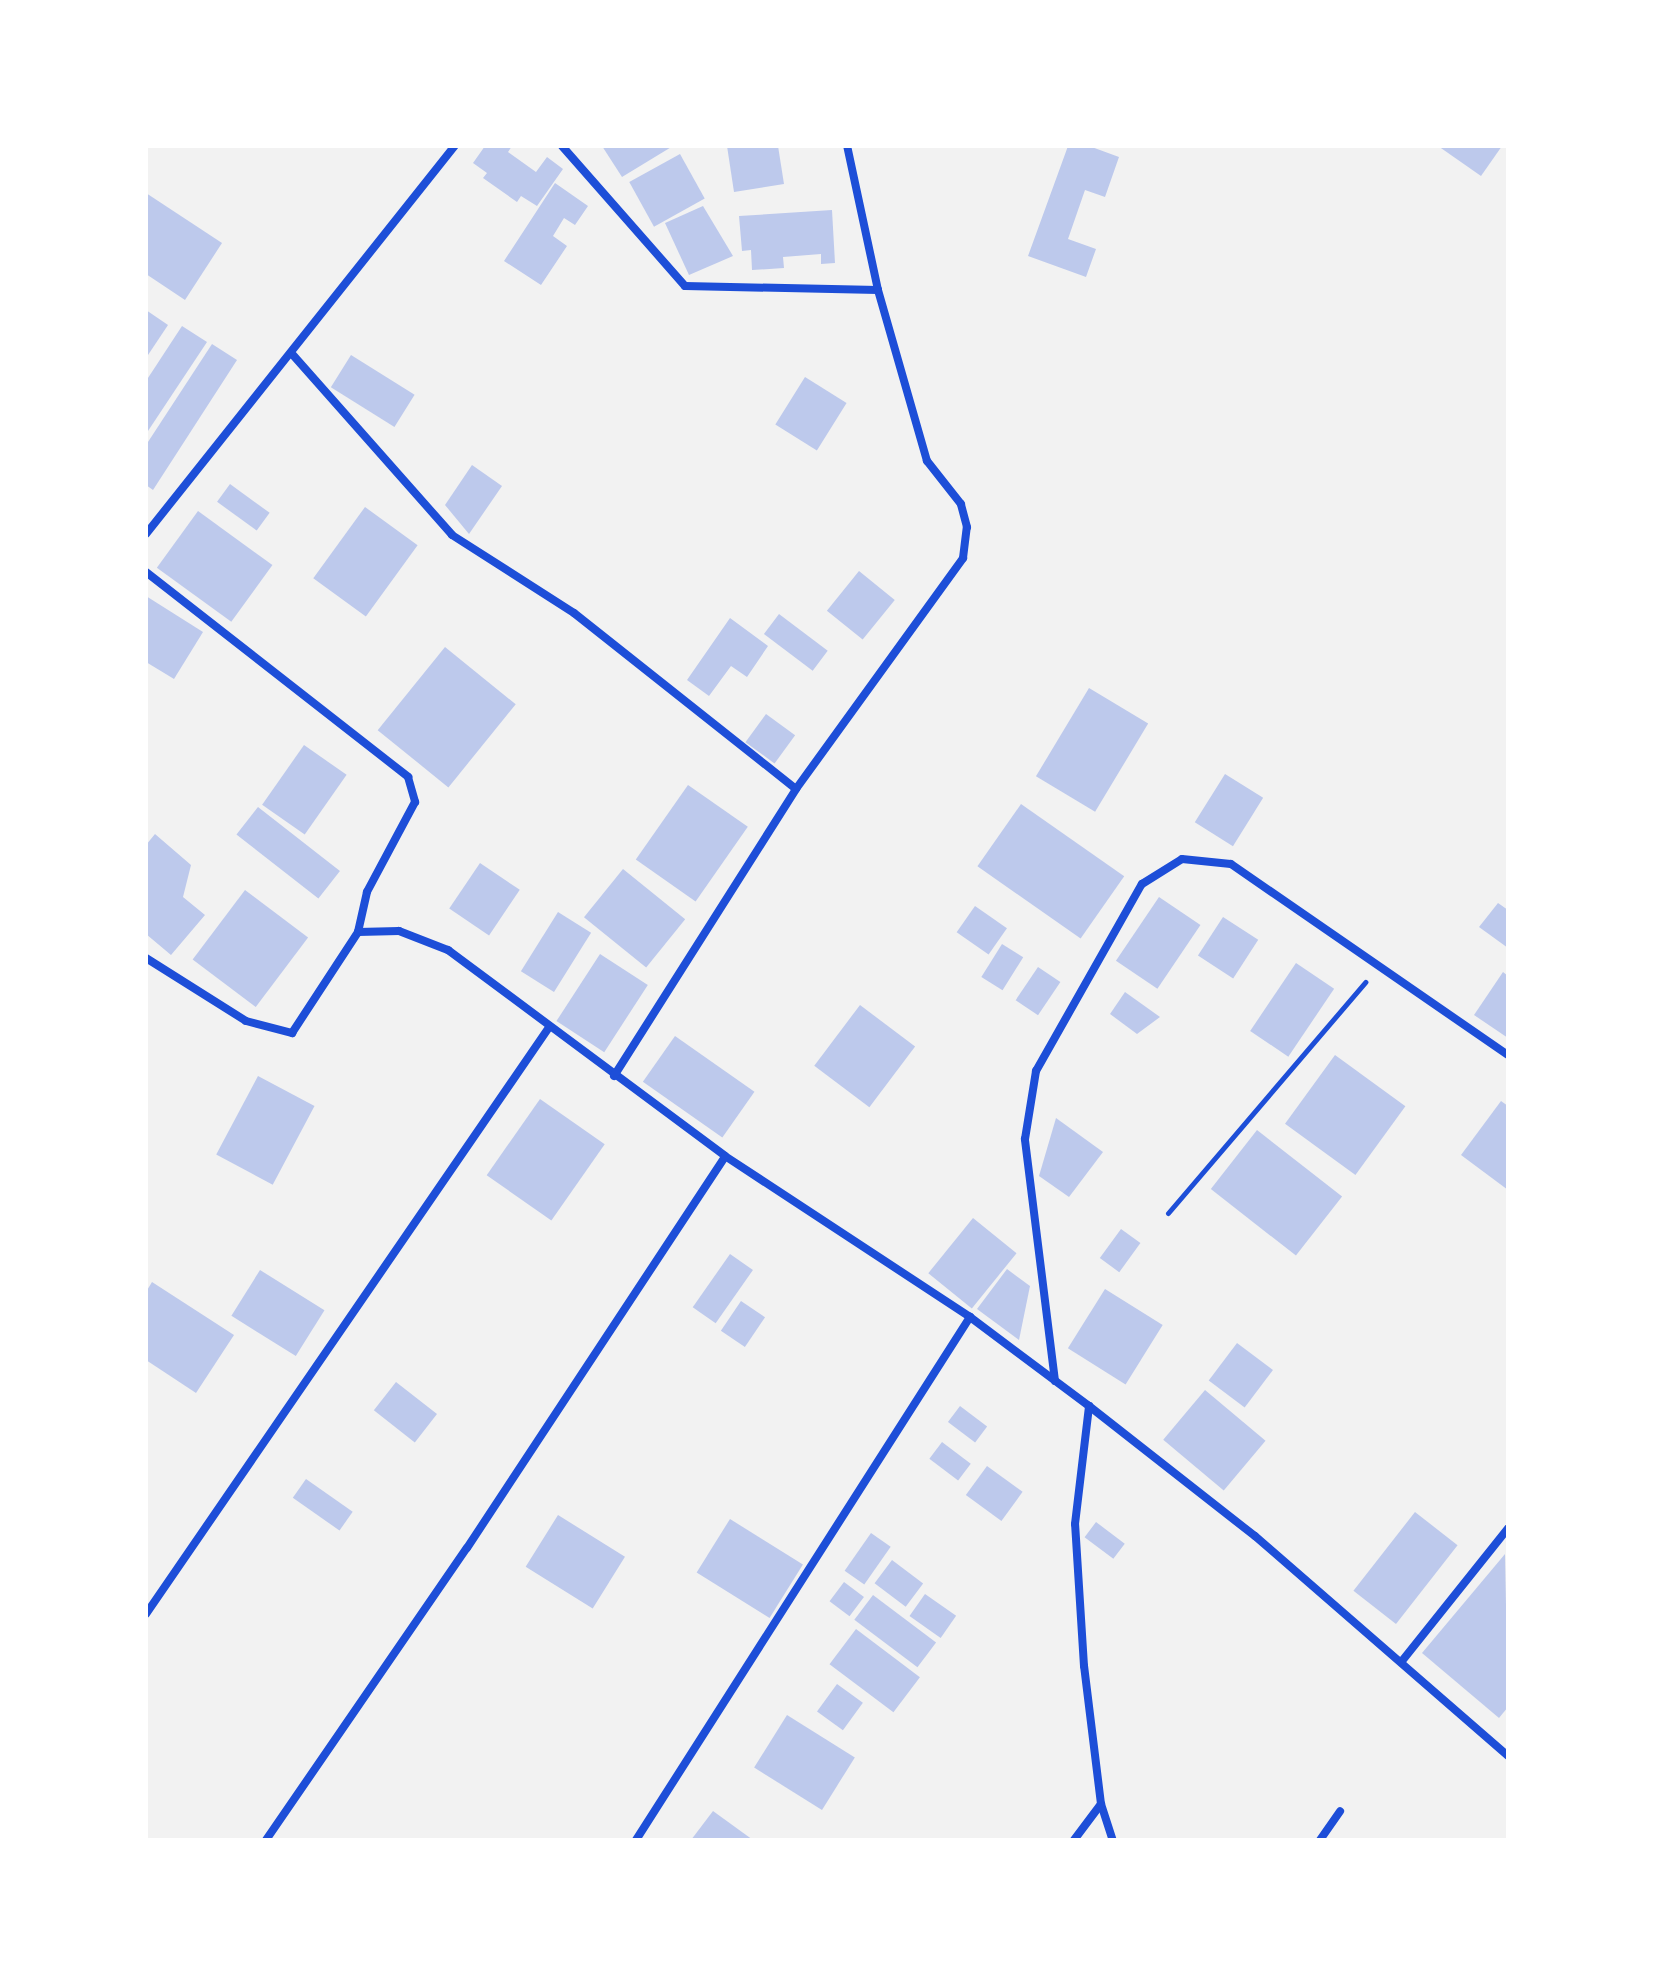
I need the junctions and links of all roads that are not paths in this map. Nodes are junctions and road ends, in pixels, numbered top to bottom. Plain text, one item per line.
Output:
1 (455, 146) edge
2 (562, 146) edge
3 (847, 146) edge
4 (878, 290) junction
5 (293, 355) junction
6 (146, 534) edge
7 (146, 572) edge
8 (796, 789) junction
9 (358, 932) junction
10 (146, 958) edge
11 (550, 1026) junction
12 (1508, 1055) edge
13 (614, 1076) junction
14 (725, 1156) junction
15 (970, 1317) junction
16 (1055, 1381) junction
17 (1089, 1406) junction
18 (1508, 1528) edge
19 (146, 1614) edge
20 (1402, 1661) junction
21 (1507, 1752) edge
22 (1101, 1804) junction
23 (1340, 1811) dead end
24 (266, 1840) edge
25 (636, 1840) edge
26 (1074, 1840) edge
27 (1113, 1840) edge
28 (1320, 1840) edge

1 - 5 street
2 - 4 street
3 - 4 street
4 - 8 street
5 - 6 street
5 - 8 street
7 - 9 street
8 - 13 street
9 - 10 street
9 - 11 street
11 - 13 street
11 - 19 street
12 - 16 street
13 - 14 street
14 - 15 street
14 - 24 street
15 - 16 street
15 - 25 street
16 - 17 street
17 - 20 street
17 - 22 street
18 - 20 street
20 - 21 street
22 - 26 street
22 - 27 street
23 - 28 street

